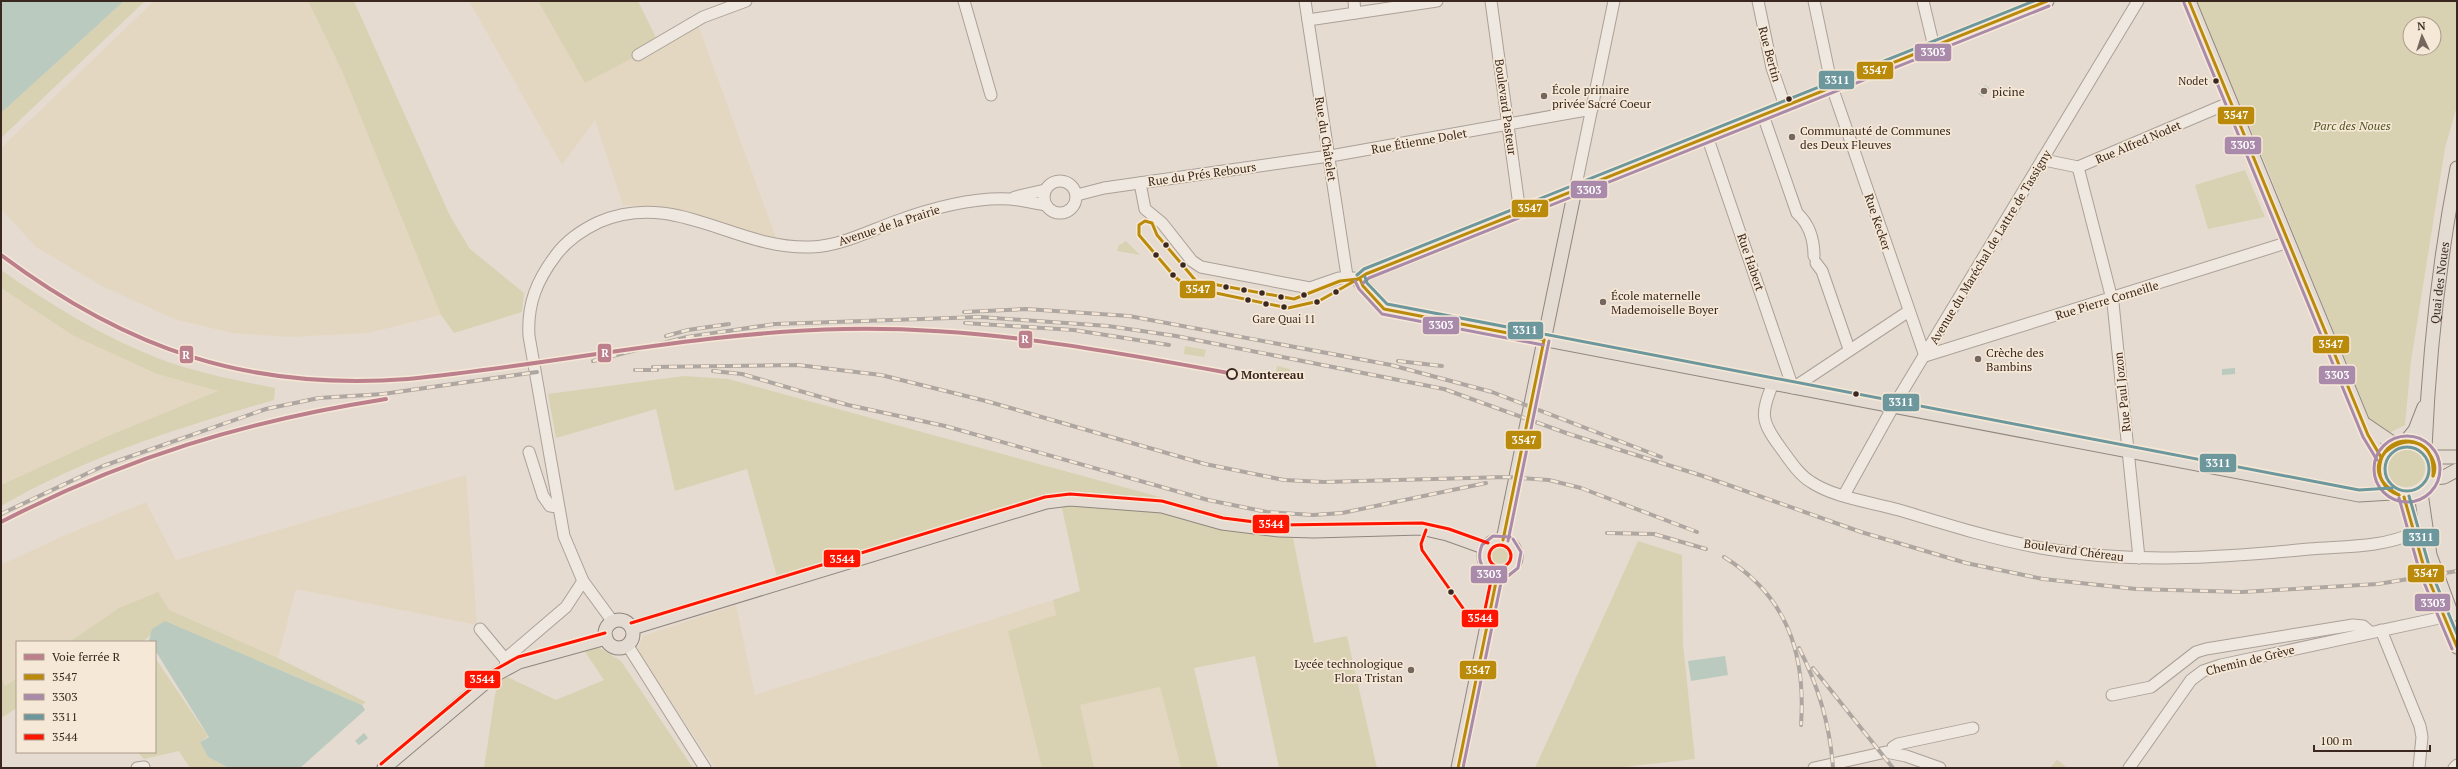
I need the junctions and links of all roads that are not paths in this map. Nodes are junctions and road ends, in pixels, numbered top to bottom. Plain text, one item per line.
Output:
1 (746, 1) edge
2 (964, 1) edge
3 (1305, 1) edge
4 (1354, 1) edge
5 (1437, 1) edge
6 (1491, 1) edge
7 (1614, 1) edge
8 (1758, 1) edge
9 (1814, 1) edge
10 (1923, 1) edge
11 (2048, 1) edge
12 (2138, 1) edge
13 (2189, 1) edge
14 (1356, 13) junction
15 (1308, 20) junction
16 (1934, 47) junction
17 (638, 55) dead end
18 (1832, 87) junction
19 (991, 95) dead end
20 (2231, 102) junction
21 (1785, 106) junction
22 (1592, 109) junction
23 (1763, 115) junction
24 (1508, 124) junction
25 (1707, 136) junction
26 (1329, 157) junction
27 (2043, 158) junction
28 (2078, 167) junction
29 (2457, 168) edge
30 (1140, 188) junction
31 (1045, 190) junction
32 (1575, 190) junction
33 (1077, 195) junction
34 (1011, 199) junction
35 (1046, 205) junction
36 (1520, 213) junction
37 (2289, 242) junction
38 (1353, 278) junction
39 (2111, 298) junction
40 (1909, 311) junction
41 (1544, 340) junction
42 (1849, 349) junction
43 (1925, 356) junction
44 (1773, 383) junction
45 (1793, 388) junction
46 (2427, 398) junction
47 (1893, 407) junction
48 (2366, 425) junction
49 (2400, 442) junction
50 (2128, 451) junction
51 (529, 452) dead end
52 (2429, 452) junction
53 (2457, 457) edge
54 (2381, 458) junction
55 (2457, 470) edge
56 (2380, 476) junction
57 (2433, 478) junction
58 (2421, 493) junction
59 (1844, 495) junction
60 (2359, 495) junction
61 (2398, 495) junction
62 (558, 507) junction
63 (2413, 533) junction
64 (1503, 540) junction
65 (1486, 548) junction
66 (2139, 558) junction
67 (1498, 572) junction
68 (583, 581) junction
69 (2444, 617) junction
70 (613, 622) junction
71 (480, 628) dead end
72 (632, 628) junction
73 (2457, 628) edge
74 (2376, 631) junction
75 (606, 638) junction
76 (628, 646) junction
77 (2457, 647) edge
78 (506, 663) junction
79 (2112, 695) dead end
80 (1973, 728) dead end
81 (1893, 753) junction
82 (390, 766) edge
83 (705, 768) edge
84 (1458, 768) edge
85 (1814, 768) edge
86 (1940, 768) edge
87 (2129, 768) edge
88 (2419, 768) edge

1 - 17 street
2 - 19 street
3 - 15 street, Rue du Châtelet
4 - 14 street
5 - 14 street
6 - 24 street, Boulevard Pasteur
7 - 22 street
8 - 21 street, Rue Bertin
9 - 18 street, Rue Kecker
10 - 16 street
11 - 16 main road
12 - 27 street, Avenue du Maréchal de Lattre de Tassigny
13 - 20 main road
14 - 15 street
15 - 26 street, Rue du Châtelet
16 - 18 main road
18 - 21 main road
18 - 40 street, Rue Kecker
20 - 28 street, Rue Alfred Nodet
20 - 37 main road
21 - 23 main road
22 - 24 street, Rue Étienne Dolet
22 - 32 street
23 - 25 main road
23 - 42 street
24 - 26 street, Rue Étienne Dolet
24 - 36 street, Boulevard Pasteur
25 - 32 main road
25 - 45 street, Rue Habert
26 - 30 street, Rue du Prés Rebours
26 - 38 street, Rue du Châtelet
27 - 28 street
27 - 43 street, Avenue du Maréchal de Lattre de Tassigny
28 - 39 street, Rue Paul Jozon
29 - 46 main road, Quai des Noues
30 - 33 street, Rue du Prés Rebours
30 - 38 street
31 - 33 street
31 - 34 street, Avenue de la Prairie
31 - 35 street
32 - 36 main road
32 - 41 main road
33 - 35 street
34 - 35 street, Avenue de la Prairie
34 - 62 street, Avenue de la Prairie
36 - 38 main road
37 - 39 street, Rue Pierre Corneille
37 - 48 main road
38 - 41 main road
39 - 43 street, Rue Pierre Corneille
39 - 50 street, Rue Paul Jozon
40 - 42 street
40 - 43 street, Rue Kecker
41 - 44 main road
41 - 64 main road
42 - 45 street
43 - 47 street, Avenue du Maréchal de Lattre de Tassigny
44 - 45 main road
44 - 59 street, Boulevard Chéreau
45 - 47 main road
46 - 49 main road
46 - 52 main road
47 - 50 main road
47 - 59 street, Avenue du Maréchal de Lattre de Tassigny
48 - 49 main road
48 - 54 main road
49 - 52 main road
49 - 54 main road
50 - 60 main road
50 - 66 street, Rue Paul Jozon
51 - 62 street
52 - 53 main road
52 - 57 main road
54 - 56 main road
55 - 57 main road
56 - 60 main road
56 - 61 main road
57 - 58 main road
58 - 61 main road
58 - 73 main road
59 - 66 street, Boulevard Chéreau
60 - 61 main road
61 - 63 main road
62 - 68 street, Avenue de la Prairie
63 - 66 street, Boulevard Chéreau
63 - 69 main road
64 - 65 main road
64 - 67 main road
65 - 67 main road
65 - 72 main road
67 - 84 main road
68 - 70 street, Avenue de la Prairie
68 - 78 street
69 - 74 street, Chemin de Grève
69 - 77 main road
70 - 72 main road
70 - 75 main road
71 - 78 street
72 - 76 main road
74 - 79 street, Chemin de Grève
74 - 87 street, Chemin de Grève
74 - 88 street
75 - 76 main road
75 - 78 main road
76 - 83 street
78 - 82 main road
80 - 81 street
81 - 85 street
81 - 86 street

